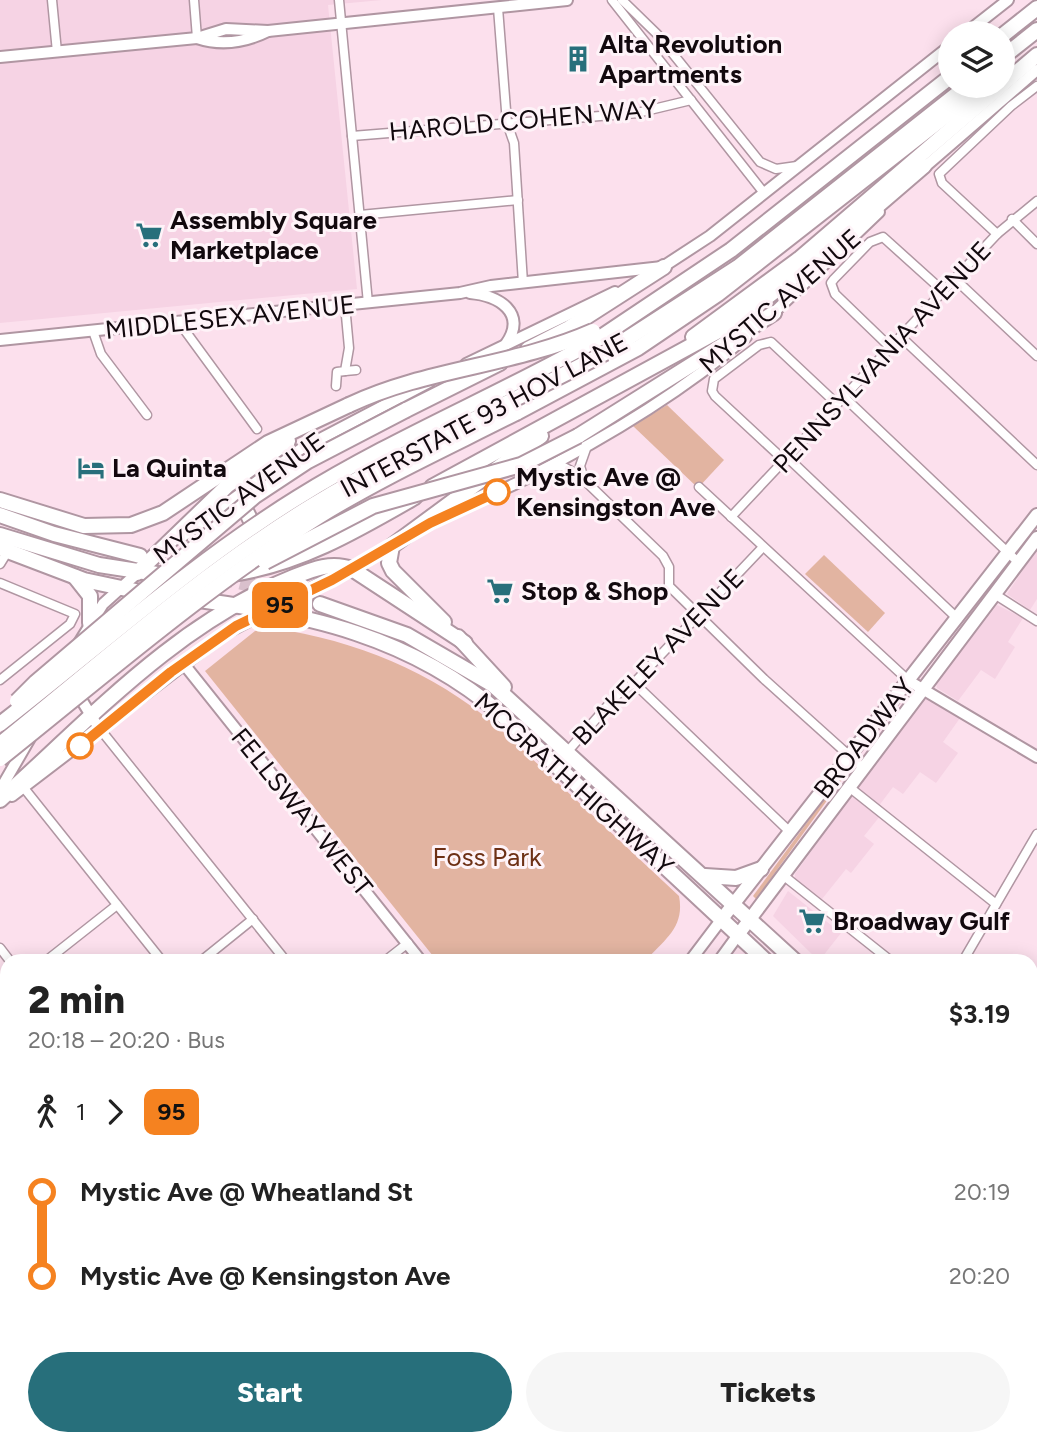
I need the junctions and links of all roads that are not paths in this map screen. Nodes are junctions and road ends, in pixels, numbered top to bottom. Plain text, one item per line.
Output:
1 (52, 0) edge
2 (194, 0) edge
3 (340, 0) edge
4 (533, 0) edge
5 (567, 0) edge
6 (612, 0) edge
7 (622, 0) edge
8 (1008, 0) edge
9 (522, 6) junction
10 (498, 8) junction
11 (1037, 8) edge
12 (981, 21) edge
13 (342, 24) junction
14 (1015, 25) edge
15 (1037, 30) edge
16 (197, 38) junction
17 (1037, 44) edge
18 (1015, 47) edge
19 (57, 52) junction
20 (1037, 55) edge
21 (938, 56) edge
22 (0, 57) edge
23 (1015, 61) edge
24 (1037, 70) edge
25 (1015, 74) edge
26 (938, 86) edge
27 (1037, 86) edge
28 (952, 98) edge
29 (969, 98) edge
30 (987, 98) edge
31 (691, 100) junction
32 (507, 123) junction
33 (352, 136) junction
34 (800, 165) junction
35 (924, 166) junction
36 (764, 193) junction
37 (518, 200) junction
38 (1037, 201) edge
39 (360, 215) junction
40 (1012, 219) junction
41 (997, 234) junction
42 (1037, 243) edge
43 (664, 267) junction
44 (956, 280) junction
45 (523, 283) junction
46 (944, 292) junction
47 (460, 293) junction
48 (368, 303) junction
49 (345, 305) junction
50 (775, 313) joint
51 (178, 321) junction
52 (93, 331) junction
53 (595, 335) junction
54 (901, 337) junction
55 (0, 340) edge
56 (506, 345) junction
57 (891, 348) junction
58 (1037, 356) edge
59 (608, 358) junction
60 (356, 370) dead end
61 (345, 371) junction
62 (638, 376) junction
63 (336, 386) dead end
64 (844, 397) junction
65 (837, 404) junction
66 (349, 405) junction
67 (582, 406) junction
68 (147, 415) dead end
69 (257, 429) dead end
70 (584, 440) junction
71 (786, 459) junction
72 (1037, 465) edge
73 (545, 468) junction
74 (585, 482) junction
75 (246, 487) junction
76 (699, 487) dead end
77 (0, 500) edge
78 (0, 515) edge
79 (1037, 515) edge
80 (731, 517) junction
81 (0, 535) edge
82 (1037, 538) edge
83 (392, 546) junction
84 (763, 547) junction
85 (4, 550) edge
86 (1009, 553) junction
87 (139, 556) dead end
88 (293, 560) junction
89 (1019, 563) junction
90 (0, 564) edge
91 (352, 569) junction
92 (136, 573) junction
93 (74, 576) junction
94 (0, 583) edge
95 (117, 589) junction
96 (212, 591) junction
97 (996, 595) junction
98 (320, 604) tunnel mouth
99 (234, 605) junction
100 (268, 610) junction
101 (699, 616) junction
102 (958, 619) junction
103 (1037, 621) edge
104 (90, 623) junction
105 (465, 643) junction
106 (73, 654) junction
107 (183, 663) junction
108 (0, 680) edge
109 (909, 681) junction
110 (634, 683) junction
111 (923, 688) junction
112 (520, 707) junction
113 (91, 717) junction
114 (0, 722) edge
115 (100, 729) junction
116 (0, 744) edge
117 (568, 751) junction
118 (849, 757) junction
119 (1037, 757) edge
120 (0, 759) edge
121 (863, 768) junction
122 (564, 772) junction
123 (849, 787) junction
124 (24, 788) junction
125 (0, 790) edge
126 (0, 800) edge
127 (0, 805) edge
128 (790, 832) junction
129 (1037, 834) edge
130 (761, 869) junction
131 (704, 876) junction
132 (784, 876) junction
133 (733, 903) junction
134 (996, 904) junction
135 (117, 905) junction
136 (253, 919) junction
137 (751, 919) junction
138 (721, 920) junction
139 (738, 935) junction
140 (408, 943) junction
141 (55, 954) edge
142 (156, 954) edge
143 (210, 954) edge
144 (280, 954) edge
145 (394, 954) edge
146 (416, 954) edge
147 (695, 954) edge
148 (724, 954) edge
149 (756, 954) edge
150 (788, 954) edge
151 (882, 954) edge
152 (968, 954) edge

1 - 19 street
2 - 16 street
3 - 13 street
4 - 9 main road
5 - 9 main road
6 - 31 street
7 - 34 street
8 - 12 main road
9 - 10 main road
10 - 13 main road
10 - 32 street
11 - 14 highway
13 - 16 main road
13 - 33 street
15 - 18 highway
16 - 19 main road
17 - 23 highway
19 - 22 main road
20 - 25 highway
21 - 34 main road, MYSTIC AVENUE
24 - 35 main road, MYSTIC AVENUE
26 - 53 highway
27 - 41 street
28 - 59 highway, INTERSTATE 93 HOV LANE
29 - 59 highway
30 - 62 highway
31 - 32 street, HAROLD COHEN WAY
31 - 36 street
32 - 33 street, HAROLD COHEN WAY
32 - 37 street
33 - 39 street
34 - 36 main road, MYSTIC AVENUE
35 - 50 main road, MYSTIC AVENUE
35 - 62 highway
36 - 43 main road, MYSTIC AVENUE
37 - 39 street
37 - 45 street
38 - 40 street, PENNSYLVANIA AVENUE
39 - 48 street
40 - 41 street, PENNSYLVANIA AVENUE
40 - 42 street
41 - 44 street, PENNSYLVANIA AVENUE
43 - 45 main road, MIDDLESEX AVENUE
43 - 56 main road, MYSTIC AVENUE
43 - 114 highway, bridge
44 - 46 street, PENNSYLVANIA AVENUE
44 - 58 street
45 - 47 main road, MIDDLESEX AVENUE
46 - 54 street, PENNSYLVANIA AVENUE
46 - 57 street
47 - 48 main road, MIDDLESEX AVENUE
47 - 56 main road, MIDDLESEX AVENUE
48 - 49 main road, MIDDLESEX AVENUE
49 - 51 main road, MIDDLESEX AVENUE
49 - 61 street
50 - 70 highway
51 - 52 main road, MIDDLESEX AVENUE
51 - 69 street
52 - 55 main road, MIDDLESEX AVENUE
52 - 68 street
53 - 66 highway, bridge
53 - 114 highway, bridge
54 - 57 street, PENNSYLVANIA AVENUE
54 - 72 street
56 - 75 main road, MYSTIC AVENUE
57 - 64 street, PENNSYLVANIA AVENUE
59 - 96 highway, bridge
59 - 116 highway, INTERSTATE 93 HOV LANE, bridge
60 - 61 street
61 - 63 street
62 - 67 highway
64 - 65 street, PENNSYLVANIA AVENUE
64 - 86 street
65 - 71 street, PENNSYLVANIA AVENUE
65 - 71 street
66 - 77 highway
66 - 92 highway
67 - 83 highway
67 - 88 highway
70 - 73 main road
70 - 74 street
70 - 96 highway, bridge
71 - 80 street, PENNSYLVANIA AVENUE
71 - 102 street
73 - 74 street
73 - 83 main road
74 - 101 street
75 - 88 highway
75 - 92 main road, MYSTIC AVENUE
76 - 80 street
78 - 87 highway
79 - 86 main road, BROADWAY
80 - 84 street
81 - 92 highway
82 - 89 main road, BROADWAY
83 - 91 main road
83 - 105 highway
84 - 101 street, BLAKELEY AVENUE
84 - 109 street
85 - 90 street
85 - 93 highway, MCGRATH HIGHWAY
86 - 89 street
86 - 102 main road, BROADWAY
88 - 92 highway
89 - 97 main road, BROADWAY
91 - 99 highway
91 - 100 main road
91 - 105 highway
92 - 95 main road, MYSTIC AVENUE
93 - 95 highway, MCGRATH HIGHWAY
93 - 104 highway
94 - 108 street
95 - 99 highway, MCGRATH HIGHWAY
95 - 104 main road, MYSTIC AVENUE
96 - 120 highway, bridge
97 - 103 street
97 - 111 main road, BROADWAY
98 - 112 highway, MCGRATH HIGHWAY
99 - 100 highway, MCGRATH HIGHWAY
99 - 113 highway
100 - 107 main road
100 - 122 highway, MCGRATH HIGHWAY
101 - 110 street, BLAKELEY AVENUE
101 - 118 street
102 - 109 main road, BROADWAY
104 - 106 main road, MYSTIC AVENUE
105 - 112 highway
106 - 113 main road
106 - 125 main road, MYSTIC AVENUE
107 - 115 main road
107 - 140 main road, FELLSWAY WEST
109 - 111 main road
109 - 118 main road, BROADWAY
110 - 117 street, BLAKELEY AVENUE
110 - 128 street
111 - 119 main road
111 - 121 main road, BROADWAY
112 - 117 highway, MCGRATH HIGHWAY
113 - 115 main road
113 - 126 highway
115 - 124 main road
115 - 136 street
117 - 122 street, BLAKELEY AVENUE
117 - 131 highway, MCGRATH HIGHWAY
118 - 121 street
118 - 128 main road, BROADWAY
121 - 123 main road, BROADWAY
122 - 138 highway, MCGRATH HIGHWAY
123 - 132 main road, BROADWAY
123 - 134 street
124 - 127 main road
124 - 135 street
128 - 130 main road, BROADWAY
129 - 134 street
130 - 131 highway
130 - 133 main road, BROADWAY
131 - 133 highway, MCGRATH HIGHWAY
132 - 137 main road, BROADWAY
132 - 151 street
133 - 137 highway, MCGRATH HIGHWAY
133 - 138 main road, BROADWAY
134 - 152 street
135 - 141 street
135 - 142 street
136 - 143 street
136 - 144 street
137 - 139 main road, BROADWAY
137 - 150 highway, MCGRATH HIGHWAY
138 - 139 highway, MCGRATH HIGHWAY
138 - 147 main road, BROADWAY
139 - 148 main road, BROADWAY
139 - 149 highway, MCGRATH HIGHWAY
140 - 145 street
140 - 146 main road, FELLSWAY WEST

